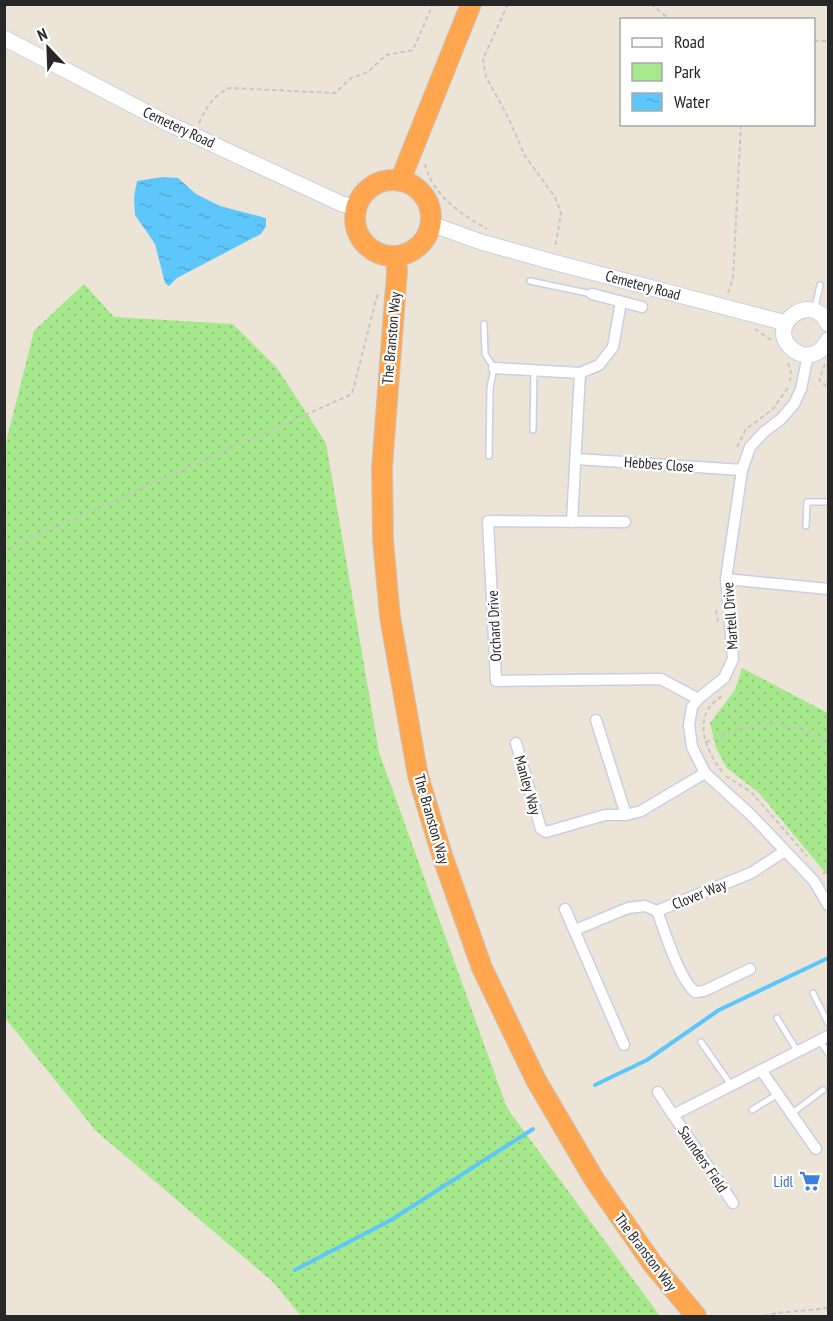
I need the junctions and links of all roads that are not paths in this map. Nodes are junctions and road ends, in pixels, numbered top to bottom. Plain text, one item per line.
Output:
1 (471, 4) edge
2 (4, 38) edge
3 (400, 181) junction
4 (357, 208) junction
5 (431, 225) junction
6 (396, 256) junction
7 (530, 281) dead end
8 (820, 285) dead end
9 (592, 294) joint
10 (621, 302) junction
11 (642, 307) dead end
12 (815, 310) junction
13 (786, 323) junction
14 (484, 324) dead end
15 (828, 324) edge
16 (828, 340) edge
17 (808, 358) junction
18 (494, 368) junction
19 (534, 370) junction
20 (580, 373) junction
21 (533, 429) dead end
22 (489, 456) dead end
23 (577, 459) junction
24 (742, 470) junction
25 (828, 502) edge
26 (572, 522) junction
27 (625, 522) dead end
28 (806, 526) dead end
29 (726, 579) junction
30 (828, 589) edge
31 (698, 699) junction
32 (596, 720) dead end
33 (516, 743) dead end
34 (705, 773) junction
35 (626, 815) junction
36 (785, 851) junction
37 (828, 905) edge
38 (565, 909) dead end
39 (657, 911) junction
40 (575, 930) junction
41 (750, 969) dead end
42 (813, 993) dead end
43 (777, 1018) dead end
44 (828, 1023) edge
45 (824, 1039) edge
46 (701, 1042) dead end
47 (624, 1045) dead end
48 (798, 1052) junction
49 (828, 1053) edge
50 (761, 1070) junction
51 (732, 1086) junction
52 (823, 1090) dead end
53 (658, 1092) dead end
54 (778, 1094) junction
55 (752, 1110) dead end
56 (791, 1114) junction
57 (673, 1115) junction
58 (816, 1149) dead end
59 (733, 1203) dead end
60 (696, 1317) edge

1 - 3 highway
2 - 4 main road, Cemetery Road
3 - 4 highway
3 - 5 highway
4 - 6 highway
5 - 6 highway
5 - 13 main road, Cemetery Road
6 - 60 highway, The Branston Way
7 - 9 lane
8 - 12 lane
9 - 10 street
10 - 11 street
10 - 20 street
12 - 13 main road
12 - 15 main road
13 - 17 main road
14 - 18 lane
16 - 17 main road
17 - 24 street, Martell Drive
18 - 19 street
18 - 22 lane
19 - 20 street
19 - 21 lane
20 - 23 street
23 - 24 street, Hebbes Close
23 - 26 street
24 - 29 street, Martell Drive
25 - 28 lane
26 - 27 street, Orchard Drive
26 - 31 street, Orchard Drive
29 - 30 street
29 - 31 street, Martell Drive
31 - 34 street
32 - 35 street
33 - 35 street, Manley Way
34 - 35 street, Manley Way
34 - 36 street
36 - 37 street
36 - 39 street, Clover Way
38 - 40 street
39 - 40 street, Clover Way
39 - 41 street
40 - 47 street
42 - 44 lane
43 - 48 lane
45 - 48 street, Saunders Field
45 - 49 lane
46 - 51 lane
48 - 50 street, Saunders Field
50 - 51 street, Saunders Field
50 - 54 street
51 - 57 street, Saunders Field
52 - 56 lane
53 - 57 street, Saunders Field
54 - 55 lane
54 - 56 street
56 - 58 street
57 - 59 street, Saunders Field

